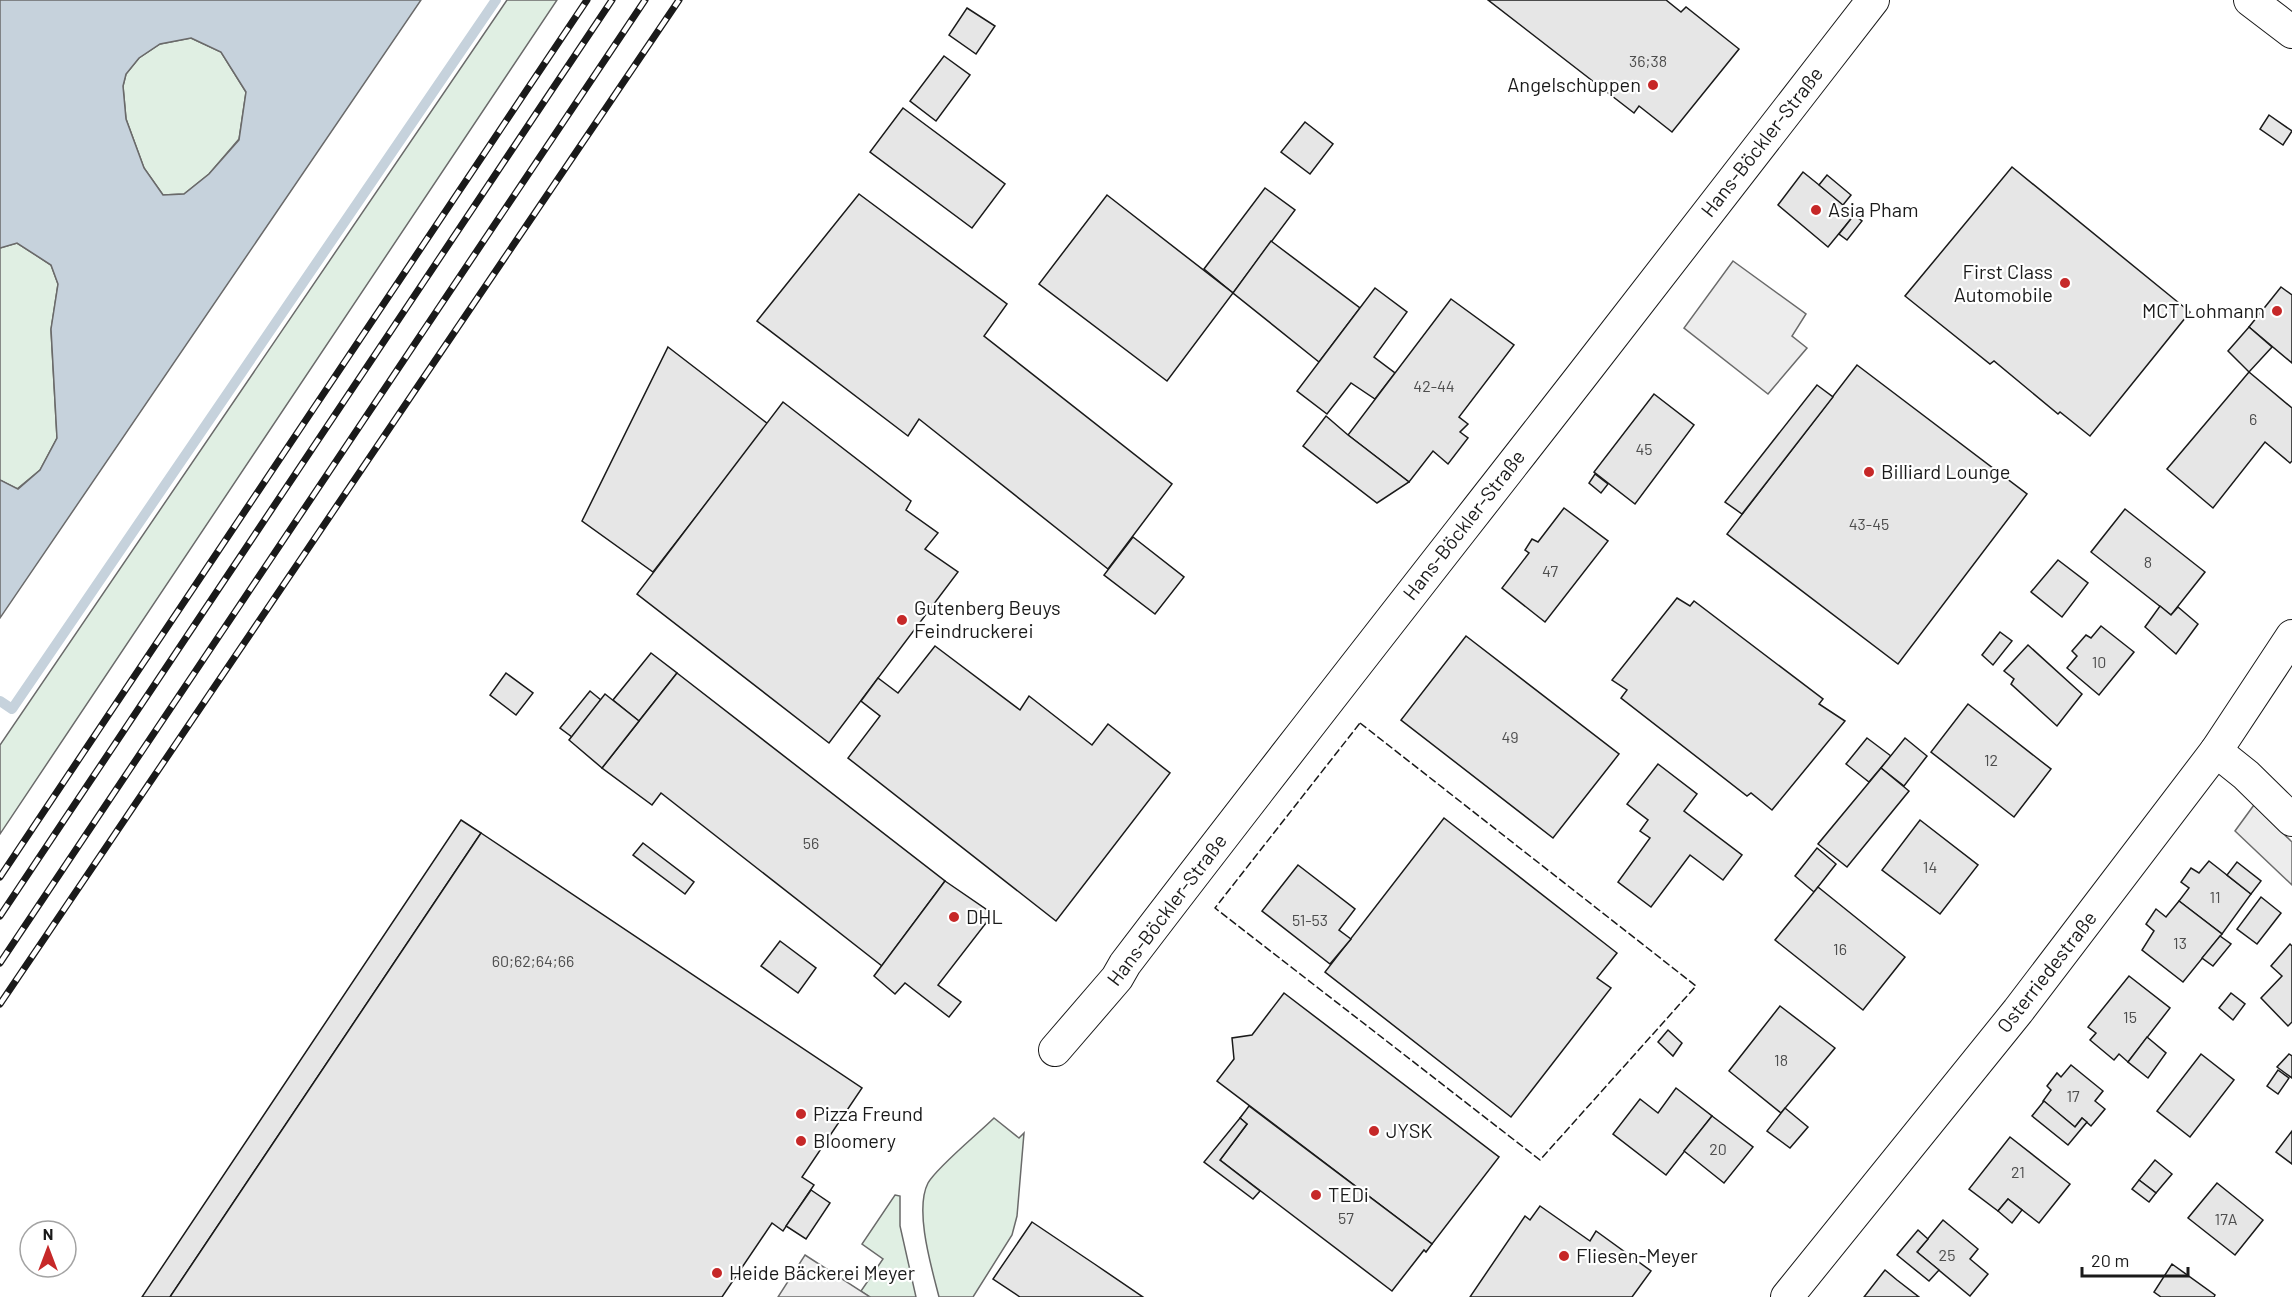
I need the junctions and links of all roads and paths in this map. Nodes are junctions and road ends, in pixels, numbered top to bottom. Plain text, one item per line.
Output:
1 (1872, 0) edge
2 (2250, 0) edge
3 (2292, 32) edge
4 (2292, 636) edge
5 (2216, 751) junction
6 (2292, 820) edge
7 (1055, 1050) dead end
8 (1787, 1297) edge

1 - 7 street, Hans-Böckler-Straße
2 - 3 street
4 - 5 street, Osterriedestraße
5 - 6 street
5 - 8 street, Osterriedestraße

